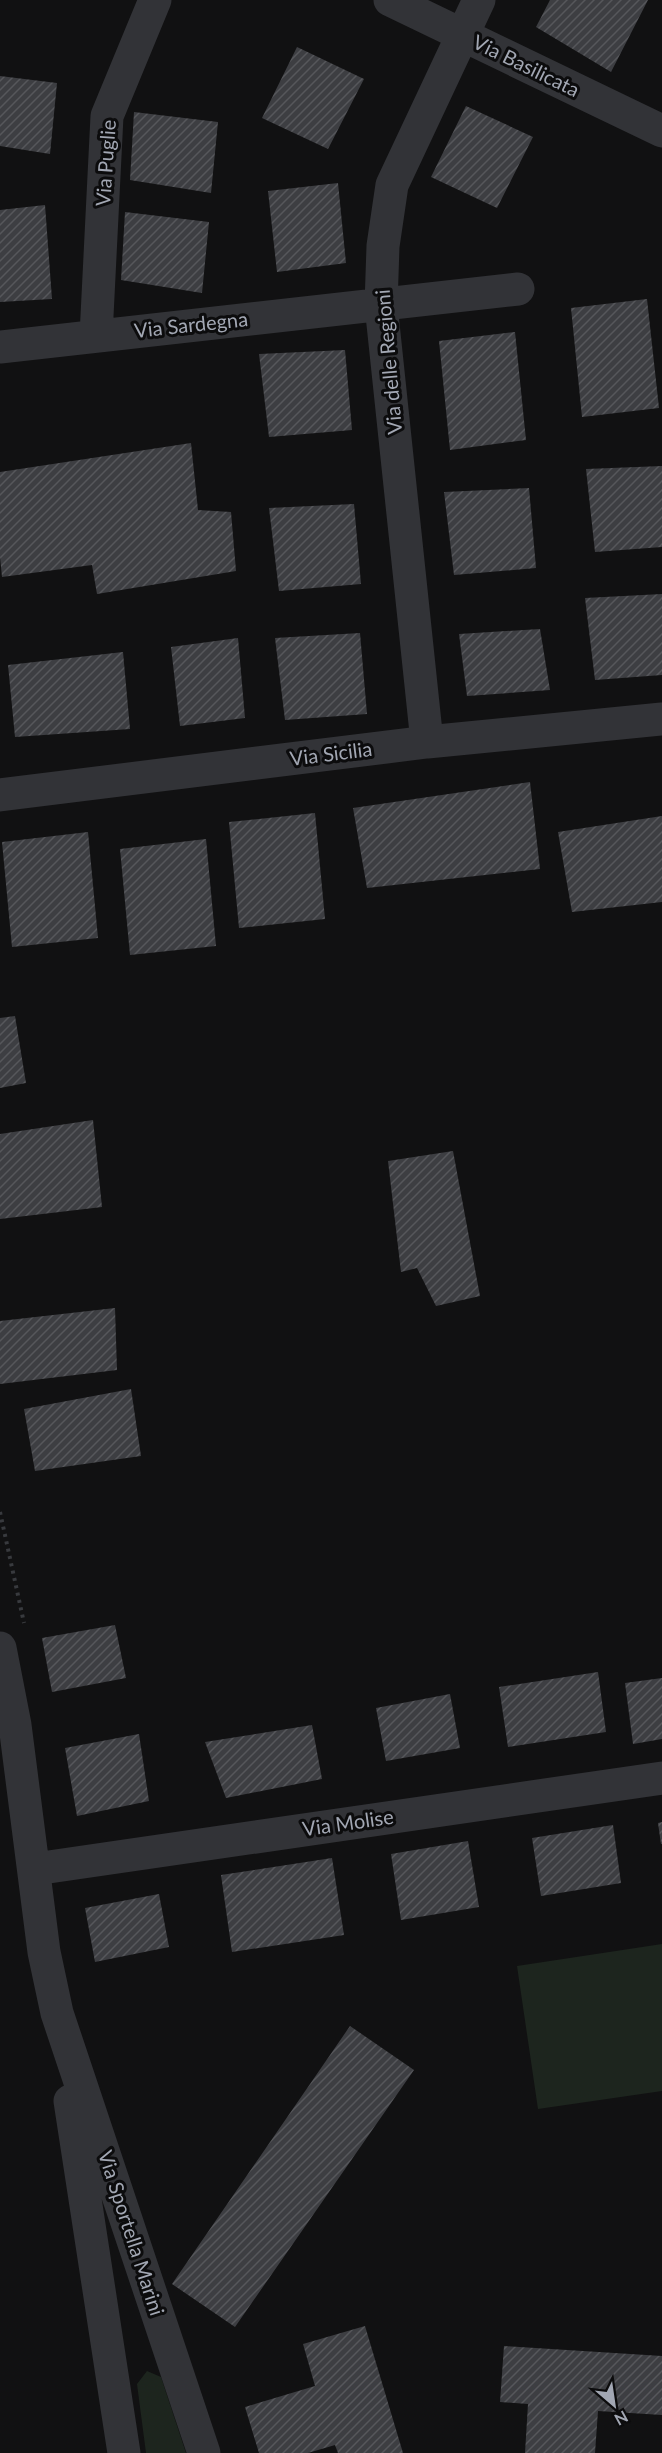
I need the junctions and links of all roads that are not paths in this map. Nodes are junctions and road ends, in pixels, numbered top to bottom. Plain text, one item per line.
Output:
1 (155, 0) edge
2 (390, 0) edge
3 (479, 0) edge
4 (462, 35) junction
5 (662, 130) edge
6 (518, 289) dead end
7 (381, 304) junction
8 (96, 336) junction
9 (0, 347) edge
10 (662, 719) edge
11 (427, 742) junction
12 (0, 795) edge
13 (0, 1648) edge
14 (662, 1778) edge
15 (35, 1869) junction
16 (57, 2013) junction
17 (124, 2453) edge
18 (204, 2453) edge

1 - 8 street, Via Puglie
2 - 4 street, Via Basilicata
3 - 4 street, Via delle Regioni
4 - 5 street, Via Basilicata
4 - 7 street, Via delle Regioni
6 - 7 street, Via Sardegna
7 - 8 street, Via Sardegna
7 - 11 street, Via delle Regioni
8 - 9 street, Via Sardegna
10 - 11 street, Via Sicilia
11 - 12 street, Via Sicilia
13 - 15 street, Via Sportella Marini
14 - 15 street, Via Molise
15 - 16 street, Via Sportella Marini
16 - 17 street, Via Sportella Marini
16 - 18 street, Via Sportella Marini

